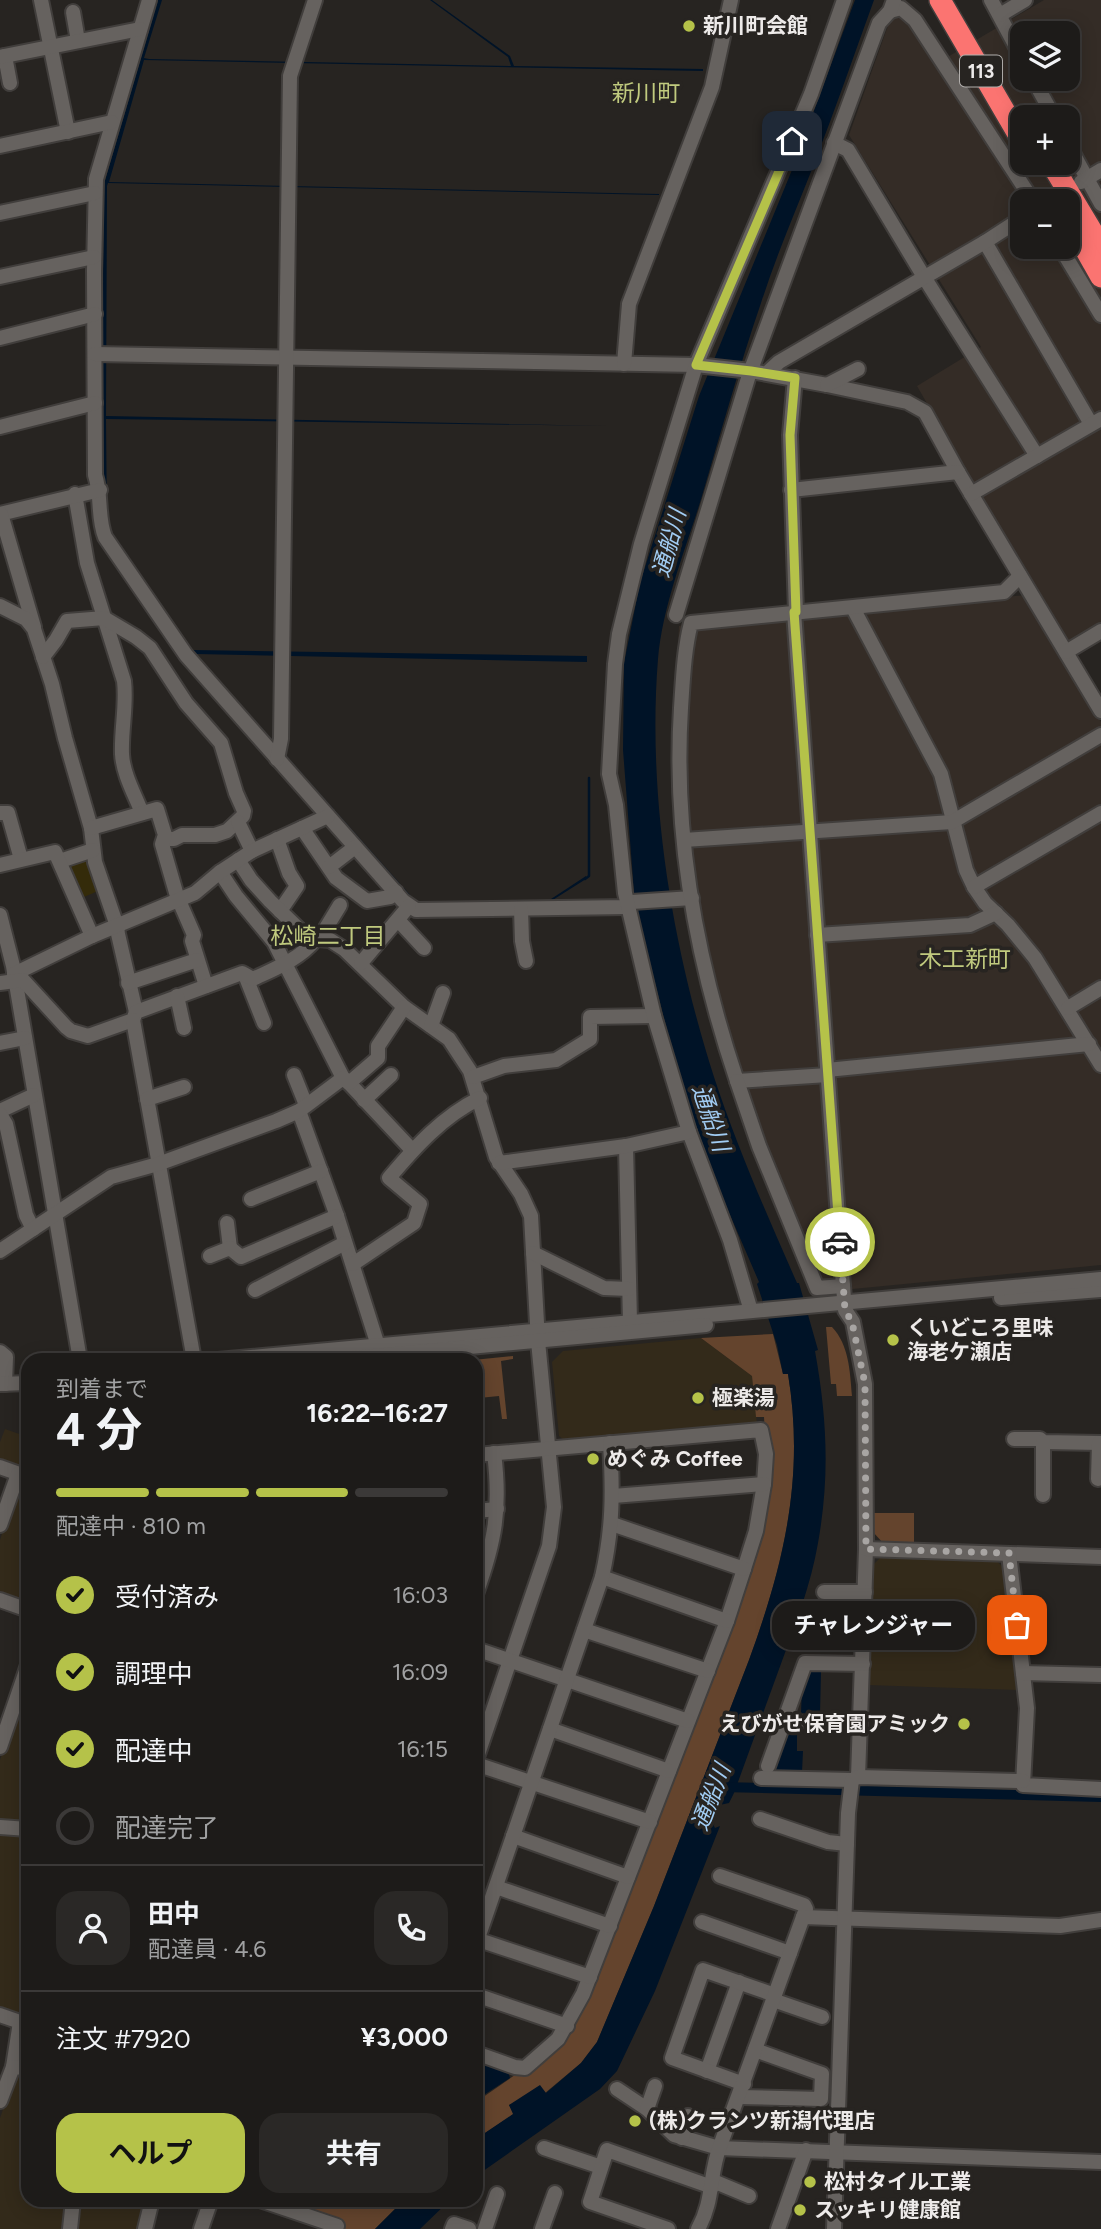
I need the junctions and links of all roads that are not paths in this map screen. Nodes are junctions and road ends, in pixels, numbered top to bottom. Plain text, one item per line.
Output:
1 (41, 0) edge
2 (149, 0) edge
3 (314, 0) edge
4 (731, 0) edge
5 (844, 0) edge
6 (940, 0) edge
7 (954, 0) edge
8 (991, 0) edge
9 (1025, 0) edge
10 (892, 6) edge
11 (73, 12) dead end
12 (1000, 15) junction
13 (140, 29) junction
14 (1010, 35) edge
15 (78, 41) junction
16 (51, 47) junction
17 (2, 56) edge
18 (10, 83) dead end
19 (1016, 105) edge
20 (1010, 120) edge
21 (112, 122) junction
22 (68, 132) junction
23 (834, 143) junction
24 (0, 146) edge
25 (1080, 167) edge
26 (1101, 170) edge
27 (1086, 179) junction
28 (1025, 189) edge
29 (1071, 189) edge
30 (95, 193) junction
31 (1101, 204) edge
32 (0, 213) edge
33 (1080, 223) edge
34 (1010, 226) edge
35 (1080, 240) edge
36 (985, 242) junction
37 (1101, 246) edge
38 (94, 257) junction
39 (1067, 259) edge
40 (0, 277) edge
41 (924, 277) junction
42 (1101, 277) edge
43 (95, 314) junction
44 (1101, 315) edge
45 (0, 338) edge
46 (95, 354) junction
47 (286, 358) junction
48 (624, 364) junction
49 (696, 365) junction
50 (858, 369) dead end
51 (751, 371) junction
52 (767, 373) junction
53 (795, 378) junction
54 (827, 385) junction
55 (94, 402) junction
56 (1096, 422) edge
57 (0, 427) edge
58 (1037, 457) junction
59 (958, 472) junction
60 (100, 490) junction
61 (791, 490) junction
62 (971, 494) junction
63 (75, 495) junction
64 (1, 514) edge
65 (1020, 576) junction
66 (0, 606) edge
67 (853, 608) junction
68 (795, 612) junction
69 (676, 615) dead end
70 (104, 618) junction
71 (34, 629) junction
72 (1101, 631) edge
73 (1066, 652) junction
74 (43, 657) junction
75 (1101, 711) edge
76 (1101, 735) edge
77 (278, 752) junction
78 (0, 813) edge
79 (142, 813) junction
80 (1101, 813) edge
81 (328, 816) junction
82 (239, 822) junction
83 (952, 822) junction
84 (91, 828) junction
85 (302, 828) junction
86 (810, 831) junction
87 (164, 839) junction
88 (277, 839) junction
89 (684, 840) junction
90 (355, 847) junction
91 (93, 850) junction
92 (252, 851) junction
93 (22, 859) junction
94 (239, 860) junction
95 (60, 861) junction
96 (0, 865) edge
97 (329, 867) junction
98 (220, 872) junction
99 (974, 887) junction
100 (396, 892) junction
101 (686, 899) junction
102 (180, 900) junction
103 (630, 904) junction
104 (340, 905) dead end
105 (409, 906) junction
106 (521, 909) junction
107 (280, 911) junction
108 (996, 913) junction
109 (0, 915) edge
110 (398, 920) junction
111 (117, 926) junction
112 (817, 934) junction
113 (92, 936) junction
114 (317, 939) junction
115 (424, 948) dead end
116 (197, 960) junction
117 (526, 961) dead end
118 (286, 963) junction
119 (360, 963) junction
120 (245, 975) junction
121 (15, 977) junction
122 (0, 983) edge
123 (128, 983) junction
124 (206, 986) junction
125 (1101, 988) edge
126 (443, 993) dead end
127 (177, 996) junction
128 (404, 1007) junction
129 (1068, 1008) junction
130 (134, 1016) junction
131 (654, 1016) junction
132 (264, 1023) dead end
133 (431, 1026) junction
134 (184, 1028) dead end
135 (25, 1038) junction
136 (0, 1043) edge
137 (1089, 1044) junction
138 (1101, 1065) edge
139 (828, 1073) junction
140 (294, 1075) dead end
141 (391, 1075) dead end
142 (473, 1077) junction
143 (346, 1081) junction
144 (737, 1081) junction
145 (184, 1087) dead end
146 (34, 1095) junction
147 (147, 1098) junction
148 (480, 1098) junction
149 (364, 1100) junction
150 (303, 1108) junction
151 (0, 1112) edge
152 (689, 1132) junction
153 (626, 1146) junction
154 (412, 1150) junction
155 (499, 1163) junction
156 (158, 1164) junction
157 (16, 1168) junction
158 (0, 1171) edge
159 (321, 1171) junction
160 (251, 1199) dead end
161 (55, 1215) junction
162 (337, 1216) junction
163 (227, 1223) dead end
164 (33, 1229) junction
165 (345, 1242) junction
166 (230, 1248) junction
167 (0, 1251) edge
168 (533, 1253) junction
169 (210, 1256) dead end
170 (353, 1264) junction
171 (1101, 1279) edge
172 (842, 1286) junction
173 (629, 1289) junction
174 (254, 1290) dead end
175 (1101, 1290) edge
176 (838, 1307) junction
177 (755, 1314) junction
178 (630, 1322) junction
179 (538, 1336) junction
180 (0, 1352) edge
181 (79, 1353) edge
182 (193, 1353) edge
183 (380, 1353) edge
184 (21, 1383) edge
185 (3, 1384) edge
186 (1014, 1439) dead end
187 (1044, 1442) junction
188 (610, 1443) junction
189 (1100, 1443) edge
190 (549, 1449) junction
191 (494, 1453) junction
192 (483, 1454) edge
193 (0, 1468) edge
194 (21, 1474) edge
195 (21, 1479) edge
196 (1098, 1479) dead end
197 (764, 1484) junction
198 (1043, 1495) dead end
199 (613, 1496) junction
200 (497, 1509) junction
201 (483, 1510) edge
202 (612, 1524) junction
203 (0, 1525) edge
204 (866, 1549) junction
205 (1009, 1553) junction
206 (1101, 1557) edge
207 (744, 1569) junction
208 (483, 1571) edge
209 (602, 1577) junction
210 (824, 1592) dead end
211 (865, 1592) junction
212 (0, 1600) edge
213 (21, 1608) edge
214 (727, 1620) junction
215 (584, 1630) junction
216 (809, 1640) dead end
217 (863, 1641) junction
218 (483, 1651) edge
219 (510, 1660) junction
220 (863, 1664) junction
221 (708, 1671) junction
222 (1023, 1673) junction
223 (1101, 1675) edge
224 (566, 1679) junction
225 (21, 1686) edge
226 (688, 1721) junction
227 (783, 1722) junction
228 (798, 1722) dead end
229 (550, 1729) junction
230 (483, 1741) edge
231 (0, 1747) edge
232 (483, 1764) edge
233 (669, 1771) junction
234 (532, 1782) junction
235 (1023, 1783) junction
236 (853, 1784) junction
237 (1101, 1788) edge
238 (760, 1819) dead end
239 (650, 1822) junction
240 (0, 1827) edge
241 (21, 1828) edge
242 (513, 1836) junction
243 (847, 1844) junction
244 (720, 1876) dead end
245 (628, 1877) junction
246 (496, 1887) junction
247 (803, 1917) junction
248 (845, 1918) junction
249 (1101, 1920) edge
250 (483, 1922) edge
251 (702, 1922) dead end
252 (610, 1926) junction
253 (483, 1943) edge
254 (790, 1953) junction
255 (590, 1977) junction
256 (739, 1982) junction
257 (483, 1997) edge
258 (774, 1997) junction
259 (0, 2015) edge
260 (822, 2017) dead end
261 (567, 2026) junction
262 (755, 2050) junction
263 (483, 2056) edge
264 (13, 2068) edge
265 (707, 2071) junction
266 (654, 2086) dead end
267 (617, 2089) dead end
268 (742, 2091) junction
269 (0, 2101) edge
270 (647, 2109) junction
271 (688, 2116) dead end
272 (681, 2138) junction
273 (544, 2148) dead end
274 (719, 2148) junction
275 (806, 2150) junction
276 (837, 2151) junction
277 (1101, 2162) edge
278 (601, 2167) junction
279 (713, 2184) junction
280 (555, 2193) dead end
281 (497, 2194) dead end
282 (749, 2196) dead end
283 (72, 2207) edge
284 (150, 2207) edge
285 (209, 2207) edge
286 (283, 2207) edge
287 (70, 2229) edge
288 (145, 2229) edge
289 (201, 2229) edge
290 (334, 2229) edge
291 (452, 2229) edge
292 (469, 2229) edge
293 (485, 2229) edge
294 (542, 2229) edge
295 (668, 2229) edge
296 (698, 2229) edge
297 (778, 2229) edge
298 (834, 2229) edge

1 - 16 street
2 - 13 street
3 - 47 street
4 - 48 street
5 - 49 street
6 - 20 highway, 113
7 - 19 highway, 113
8 - 12 street
9 - 12 street
10 - 23 street
10 - 28 street
11 - 15 street
12 - 14 street
13 - 15 street
13 - 21 street
15 - 16 street
16 - 17 street
16 - 22 street
17 - 18 street
21 - 22 street
21 - 30 street
22 - 24 street
23 - 41 street
23 - 51 street
25 - 27 street
26 - 27 street
27 - 29 street
27 - 31 street
30 - 32 street
30 - 38 street
33 - 37 highway
34 - 36 street
35 - 42 highway
36 - 41 street
36 - 56 street
38 - 40 street
38 - 43 street
39 - 44 street
41 - 52 street
41 - 58 street
43 - 45 street
43 - 46 street
46 - 47 street
46 - 55 street
47 - 48 street
47 - 77 street
48 - 49 street
49 - 51 street
49 - 103 street
50 - 54 street
51 - 52 street
51 - 69 street
52 - 53 street
53 - 54 street
53 - 61 street
54 - 59 street
55 - 57 street
55 - 60 street
56 - 58 street
58 - 62 street
59 - 61 street
59 - 62 street
60 - 63 street
60 - 77 street
61 - 68 street
62 - 65 street
63 - 64 street
63 - 70 street
64 - 71 street
65 - 67 street
65 - 73 street
66 - 71 street
67 - 68 street
67 - 83 street
68 - 86 street
68 - 89 street
70 - 74 street
70 - 79 street
70 - 82 street
71 - 74 street
72 - 73 street
73 - 75 street
74 - 84 street
76 - 83 street
77 - 81 street
78 - 93 street
79 - 84 street
79 - 87 street
80 - 99 street
81 - 85 street
81 - 90 street
82 - 87 street
82 - 92 street
83 - 86 street
83 - 99 street
84 - 91 street
85 - 88 street
85 - 97 street
86 - 89 street
86 - 112 street
87 - 102 street
88 - 92 street
88 - 107 street
89 - 101 street
90 - 97 street
90 - 100 street
91 - 95 street
91 - 111 street
92 - 94 street
93 - 95 street
93 - 96 street
94 - 98 street
94 - 107 street
95 - 113 street
97 - 100 street
98 - 102 street
98 - 118 street
99 - 108 street
100 - 105 street
101 - 103 street
101 - 144 street
102 - 111 street
102 - 116 street
103 - 106 street
103 - 131 street
104 - 114 street
105 - 106 street
105 - 110 street
106 - 117 street
107 - 114 street
108 - 112 street
108 - 129 street
109 - 121 street
110 - 115 street
110 - 119 street
111 - 113 street
111 - 123 street
112 - 139 street
113 - 121 street
114 - 118 street
114 - 119 street
116 - 123 street
116 - 124 street
118 - 120 street
118 - 143 street
119 - 128 street
120 - 124 street
120 - 132 street
121 - 122 street
121 - 130 street
121 - 135 street
123 - 130 street
124 - 127 street
125 - 129 street
126 - 133 street
127 - 130 street
127 - 134 street
128 - 133 street
128 - 143 street
129 - 137 street
130 - 147 street
131 - 142 street
131 - 152 street
133 - 142 street
135 - 136 street
135 - 146 street
137 - 138 street
137 - 139 street
139 - 144 street
139 - 172 street
140 - 150 street
141 - 149 street
142 - 148 street
143 - 149 street
143 - 150 street
144 - 172 street
145 - 147 street
146 - 151 street
146 - 161 street
147 - 156 street
148 - 154 street
148 - 155 street
149 - 154 street
150 - 156 street
150 - 159 street
151 - 157 street
152 - 153 street
152 - 177 street
153 - 155 street
153 - 173 street
154 - 170 street
155 - 168 street
156 - 161 street
156 - 182 street
157 - 158 street
157 - 164 street
159 - 160 street
159 - 162 street
161 - 164 street
161 - 181 street
162 - 165 street
162 - 166 street
163 - 166 street
164 - 167 street
165 - 170 street
165 - 174 street
166 - 169 street
168 - 173 street
168 - 179 street
170 - 183 street
171 - 176 street
172 - 176 street
173 - 178 street
175 - 176 street
176 - 177 street
176 - 204 street
177 - 178 street
177 - 179 street
178 - 179 street
179 - 183 street
179 - 190 street
180 - 185 street
184 - 185 street
186 - 187 street
187 - 189 street
187 - 198 street
188 - 190 street
188 - 197 street
188 - 199 street
189 - 196 street
190 - 191 street
190 - 219 street
191 - 192 street
191 - 200 street
193 - 194 street
195 - 203 street
197 - 199 street
197 - 207 street
199 - 202 street
200 - 201 street
200 - 208 street
202 - 207 street
202 - 209 street
204 - 205 street
204 - 211 street
205 - 206 street
205 - 222 street
207 - 214 street
209 - 214 street
209 - 215 street
210 - 211 street
211 - 217 street
212 - 213 street
214 - 221 street
215 - 221 street
215 - 224 street
216 - 217 street
217 - 220 street
218 - 219 street
219 - 224 street
219 - 230 street
220 - 227 street
220 - 236 street
221 - 226 street
222 - 223 street
222 - 235 street
224 - 226 street
224 - 229 street
225 - 231 street
226 - 233 street
227 - 228 street
227 - 236 street
229 - 233 street
229 - 234 street
232 - 234 street
233 - 239 street
234 - 239 street
234 - 242 street
235 - 236 street
235 - 237 street
236 - 243 street
238 - 243 street
239 - 245 street
240 - 241 street
242 - 245 street
242 - 246 street
243 - 248 street
244 - 247 street
245 - 252 street
246 - 250 street
246 - 252 street
247 - 248 street
247 - 254 street
248 - 249 street
248 - 276 street
251 - 254 street
252 - 255 street
253 - 255 street
254 - 258 street
255 - 261 street
256 - 258 street
256 - 265 street
256 - 265 street
257 - 261 street
258 - 260 street
258 - 262 street
259 - 264 street
261 - 263 street
262 - 268 street
262 - 268 street
264 - 269 street
265 - 268 street
266 - 270 street
267 - 270 street
268 - 274 street
270 - 272 street
271 - 272 street
272 - 274 street
273 - 278 street
274 - 275 street
274 - 279 street
275 - 276 street
275 - 297 street
276 - 277 street
276 - 298 street
278 - 279 street
278 - 295 street
279 - 282 street
279 - 296 street
280 - 294 street
281 - 293 street
283 - 287 street
284 - 288 street
285 - 289 street
286 - 290 street
291 - 292 street

